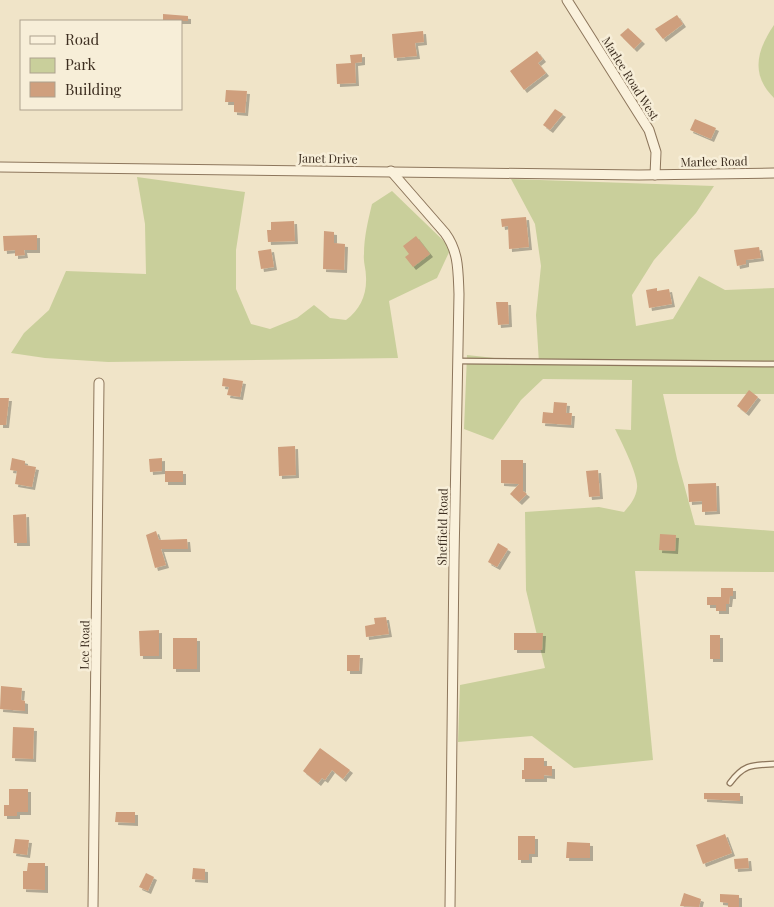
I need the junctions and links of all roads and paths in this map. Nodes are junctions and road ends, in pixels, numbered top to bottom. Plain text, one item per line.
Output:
1 (567, 0) edge
2 (0, 167) edge
3 (391, 171) junction
4 (774, 173) edge
5 (655, 175) junction
6 (457, 361) junction
7 (774, 364) edge
8 (99, 383) dead end
9 (774, 764) edge
10 (730, 782) dead end
11 (93, 907) edge
12 (450, 907) edge

1 - 5 street, Marlee Road West
2 - 3 street, Janet Drive
3 - 5 street, Janet Drive
3 - 6 street, Sheffield Road
4 - 5 street, Marlee Road
6 - 7 lane
6 - 12 street, Sheffield Road
8 - 11 street, Lee Road
9 - 10 lane

